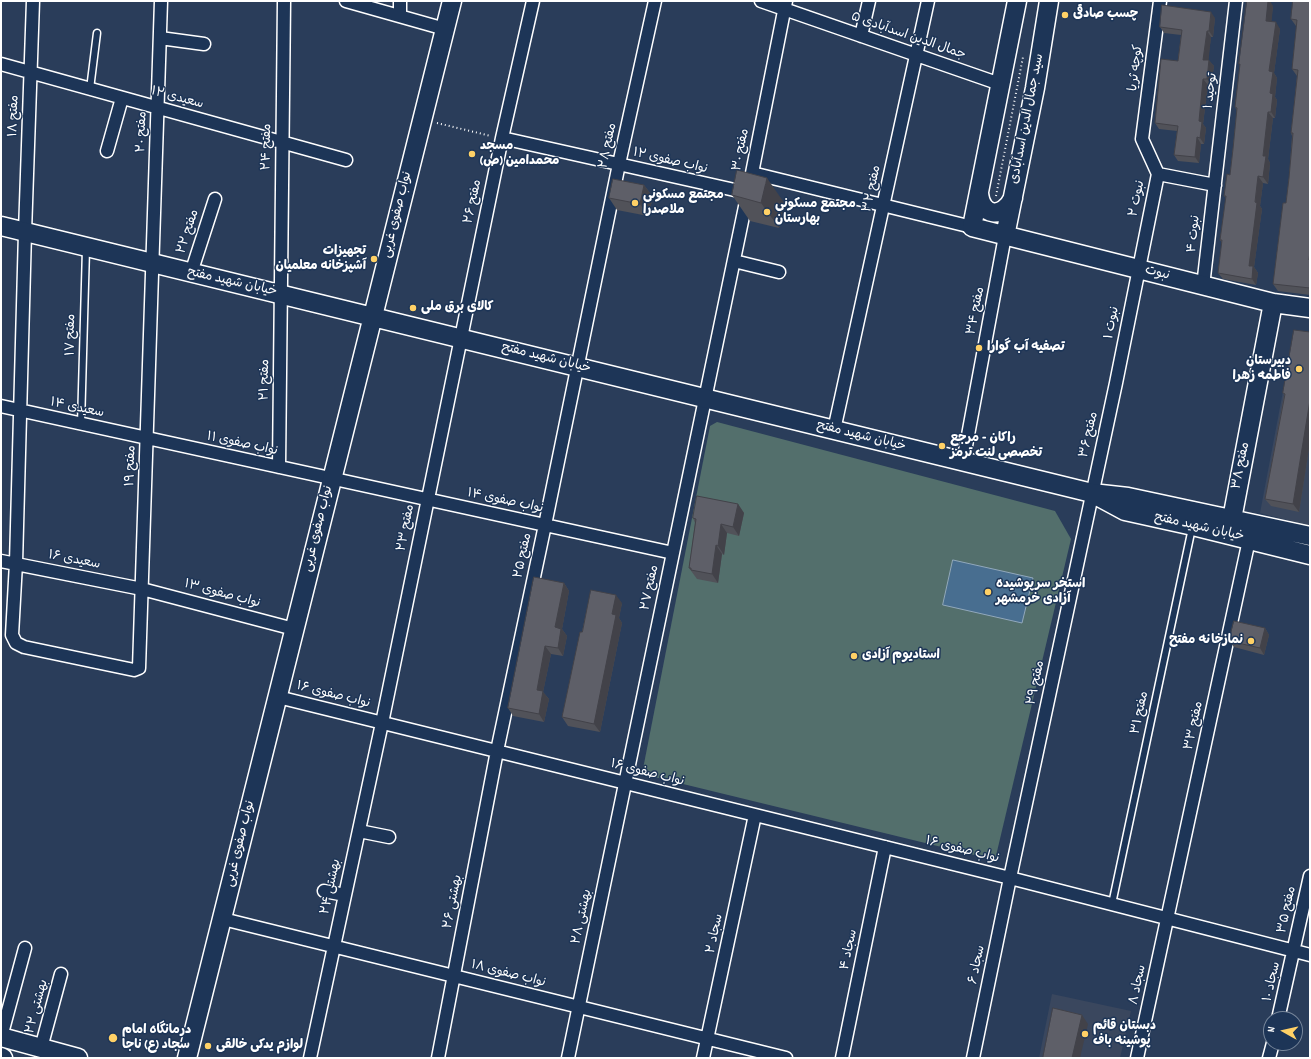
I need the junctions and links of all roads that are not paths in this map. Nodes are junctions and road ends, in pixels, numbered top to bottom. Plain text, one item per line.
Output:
1 (33, 1) edge
2 (161, 1) edge
3 (284, 1) edge
4 (346, 1) edge
5 (400, 1) edge
6 (452, 1) edge
7 (533, 1) edge
8 (655, 1) edge
9 (761, 1) edge
10 (869, 1) edge
11 (928, 1) edge
12 (1017, 1) edge
13 (1049, 1) edge
14 (1160, 1) edge
15 (1236, 1) edge
16 (785, 5) edge
17 (400, 16) junction
18 (445, 29) junction
19 (97, 33) dead end
20 (861, 36) junction
21 (160, 38) junction
22 (204, 44) dead end
23 (916, 54) junction
24 (1, 64) edge
25 (31, 73) junction
26 (1000, 84) junction
27 (90, 89) junction
28 (122, 98) junction
29 (158, 108) junction
30 (502, 138) junction
31 (1142, 139) joint
32 (282, 142) junction
33 (107, 151) dead end
34 (346, 160) dead end
35 (619, 164) junction
36 (752, 173) junction
37 (1158, 174) junction
38 (1214, 184) junction
39 (979, 193) junction
40 (748, 194) junction
41 (1013, 198) junction
42 (215, 199) dead end
43 (884, 205) junction
44 (1, 226) edge
45 (972, 227) junction
46 (24, 232) junction
47 (1005, 236) junction
48 (86, 246) junction
49 (734, 261) junction
50 (153, 264) junction
51 (1138, 268) junction
52 (778, 272) dead end
53 (191, 273) junction
54 (1203, 286) junction
55 (280, 294) junction
56 (1273, 303) junction
57 (1310, 308) edge
58 (373, 317) junction
59 (460, 338) junction
60 (577, 367) junction
61 (1116, 383) joint
62 (705, 398) junction
63 (1, 406) edge
64 (20, 410) junction
65 (81, 424) junction
66 (834, 430) junction
67 (147, 438) junction
68 (963, 462) junction
69 (279, 467) junction
70 (332, 479) junction
71 (1092, 493) junction
72 (427, 500) junction
73 (1232, 519) junction
74 (545, 525) junction
75 (1193, 526) junction
76 (1310, 536) edge
77 (1249, 540) junction
78 (673, 553) junction
79 (1310, 555) edge
80 (1, 560) edge
81 (16, 564) junction
82 (142, 588) junction
83 (294, 629) junction
84 (139, 668) joint
85 (278, 697) junction
86 (382, 723) junction
87 (497, 751) junction
88 (624, 783) junction
89 (756, 815) junction
90 (359, 831) junction
91 (389, 837) dead end
92 (885, 847) junction
93 (1310, 876) edge
94 (1010, 878) junction
95 (324, 891) dead end
96 (345, 895) junction
97 (1112, 904) junction
98 (1167, 918) junction
99 (223, 919) junction
100 (334, 947) junction
101 (25, 948) dead end
102 (1294, 951) junction
103 (1310, 955) edge
104 (61, 974) dead end
105 (455, 976) junction
106 (579, 1007) junction
107 (1280, 1011) edge
108 (1, 1037) edge
109 (707, 1039) junction
110 (41, 1048) junction
111 (78, 1058) edge
112 (187, 1058) edge
113 (310, 1058) edge
114 (438, 1058) edge
115 (568, 1058) edge
116 (703, 1058) edge
117 (786, 1058) edge
118 (842, 1058) edge
119 (973, 1058) edge
120 (1137, 1058) edge

1 - 25 street, مفتح ۱۸
2 - 21 street, مفتح ۲۰
3 - 32 street, مفتح ۲۴
4 - 17 street
5 - 17 street
6 - 18 street, نواب صفوی غربی
7 - 30 street, مفتح ۲۶
8 - 35 street, مفتح ۲۸
9 - 16 street, جمال الدین اسدآبادی ۵
10 - 20 street
11 - 23 street, مفتح ۳۲
12 - 26 street
13 - 41 street, سید جمال الدین اسدآبادی
14 - 31 street, کوچه ثریا
15 - 38 street, توحید ۱
16 - 20 street, جمال الدین اسدآبادی ۵
16 - 36 street, مفتح ۳۰
17 - 18 street
18 - 58 street, نواب صفوی غربی
19 - 27 lane
20 - 23 street, جمال الدین اسدآبادی ۵
21 - 22 street
21 - 29 street, مفتح ۲۰
23 - 26 street, جمال الدین اسدآبادی ۵
23 - 43 street, مفتح ۳۲
24 - 25 street, سعیدی ۱۲
25 - 27 street, سعیدی ۱۲
25 - 46 street, مفتح ۱۸
26 - 39 street
27 - 28 street, سعیدی ۱۲
28 - 29 street, سعیدی ۱۲
28 - 33 street
29 - 32 street, سعیدی ۱۲
29 - 50 street, مفتح ۲۰
30 - 35 street, نواب صفوی ۱۲
30 - 59 street, مفتح ۲۶
31 - 37 street, نبوت ۲
32 - 34 street, سعیدی ۱۲
32 - 55 street, مفتح ۲۴
35 - 40 street, نواب صفوی ۱۲
35 - 60 street, مفتح ۲۸
36 - 40 street, مفتح ۳۰
36 - 43 street
37 - 38 street
37 - 51 street, نبوت ۲
38 - 54 street, نبوت ۴
39 - 41 street
39 - 45 street
40 - 49 street, مفتح ۳۰
41 - 47 street, سید جمال الدین اسدآبادی
42 - 53 street, مفتح ۲۲
43 - 45 street
43 - 66 street, مفتح ۳۲
44 - 46 street, خیابان شهید مفتح
45 - 47 street, نبوت
46 - 48 street, خیابان شهید مفتح
46 - 64 street, مفتح ۱۸
47 - 51 street, نبوت
47 - 68 street, مفتح ۳۴
48 - 50 street, خیابان شهید مفتح
48 - 65 lane, مفتح ۱۷
49 - 52 street
49 - 62 street, مفتح ۳۰
50 - 53 street, خیابان شهید مفتح
50 - 67 street, مفتح ۱۹
51 - 54 street, نبوت
51 - 61 street, نبوت ۱
53 - 55 street, خیابان شهید مفتح
54 - 56 street, نبوت
55 - 58 street, خیابان شهید مفتح
55 - 69 street, مفتح ۲۱
56 - 57 street, نبوت
56 - 73 street, مفتح ۳۸
58 - 59 street, خیابان شهید مفتح
58 - 70 street, نواب صفوی غربی
59 - 60 street, خیابان شهید مفتح
59 - 72 street, مفتح ۲۳
60 - 62 street, خیابان شهید مفتح
60 - 74 street, مفتح ۲۵
61 - 71 street, مفتح ۳۶
62 - 66 street, خیابان شهید مفتح
62 - 78 street, مفتح ۲۷
63 - 64 street, سعیدی ۱۴
64 - 65 street, سعیدی ۱۴
64 - 81 street, مفتح ۱۸
65 - 67 street, سعیدی ۱۴
66 - 68 street, خیابان شهید مفتح
67 - 69 street, نواب صفوی ۱۱
67 - 82 street, مفتح ۱۹
68 - 71 street, خیابان شهید مفتح
69 - 70 street, نواب صفوی ۱۱
70 - 72 street, نواب صفوی ۱۴
70 - 83 street, نواب صفوی غربی
71 - 73 street, خیابان شهید مفتح
71 - 75 street, خیابان شهید مفتح
71 - 94 street, مفتح ۲۹
72 - 74 street, نواب صفوی ۱۴
72 - 86 street, مفتح ۲۳
73 - 76 street, خیابان شهید مفتح
74 - 78 street, نواب صفوی ۱۴
74 - 87 street, مفتح ۲۵
75 - 77 street, خیابان شهید مفتح
75 - 97 lane, مفتح ۳۱
77 - 79 street, خیابان شهید مفتح
77 - 98 street, مفتح ۳۳
78 - 88 street, مفتح ۲۷
80 - 81 street, سعیدی ۱۶
81 - 82 street, سعیدی ۱۶
81 - 84 street, مفتح ۱۸
82 - 83 street, نواب صفوی ۱۳
82 - 84 street, مفتح ۱۹
83 - 85 street, نواب صفوی غربی
85 - 86 street, نواب صفوی ۱۶
85 - 99 street, نواب صفوی غربی
86 - 87 street, نواب صفوی ۱۶
86 - 90 street, بهشتی ۲۴
87 - 88 street, نواب صفوی ۱۶
87 - 105 street, بهشتی ۲۶
88 - 89 street, نواب صفوی ۱۶
88 - 106 street, بهشتی ۲۸
89 - 92 street, نواب صفوی ۱۶
89 - 109 street, سجاد ۲
90 - 91 street
90 - 96 street, بهشتی ۲۴
92 - 94 street, نواب صفوی ۱۶
92 - 118 street, سجاد ۴
93 - 102 street, مفتح ۳۵
94 - 97 street, نواب صفوی ۱۶
94 - 119 street, سجاد ۶
95 - 96 street
96 - 100 street, بهشتی ۲۴
97 - 98 street, نواب صفوی ۱۶
98 - 102 street, نواب صفوی ۱۶
98 - 120 street, سجاد ۸
99 - 100 street, نواب صفوی ۱۸
99 - 112 street, نواب صفوی غربی
100 - 105 street, نواب صفوی ۱۸
100 - 113 street, بهشتی ۲۴
101 - 108 street
102 - 103 street, نواب صفوی ۱۶
102 - 107 street, سجاد ۱۰
104 - 110 street, بهشتی ۲۲
105 - 106 street, نواب صفوی ۱۸
105 - 114 street, بهشتی ۲۶
106 - 109 street, نواب صفوی ۱۸
106 - 115 street, بهشتی ۲۸
108 - 110 street
109 - 116 street, سجاد ۲
109 - 117 street, نواب صفوی ۱۸
110 - 111 street

